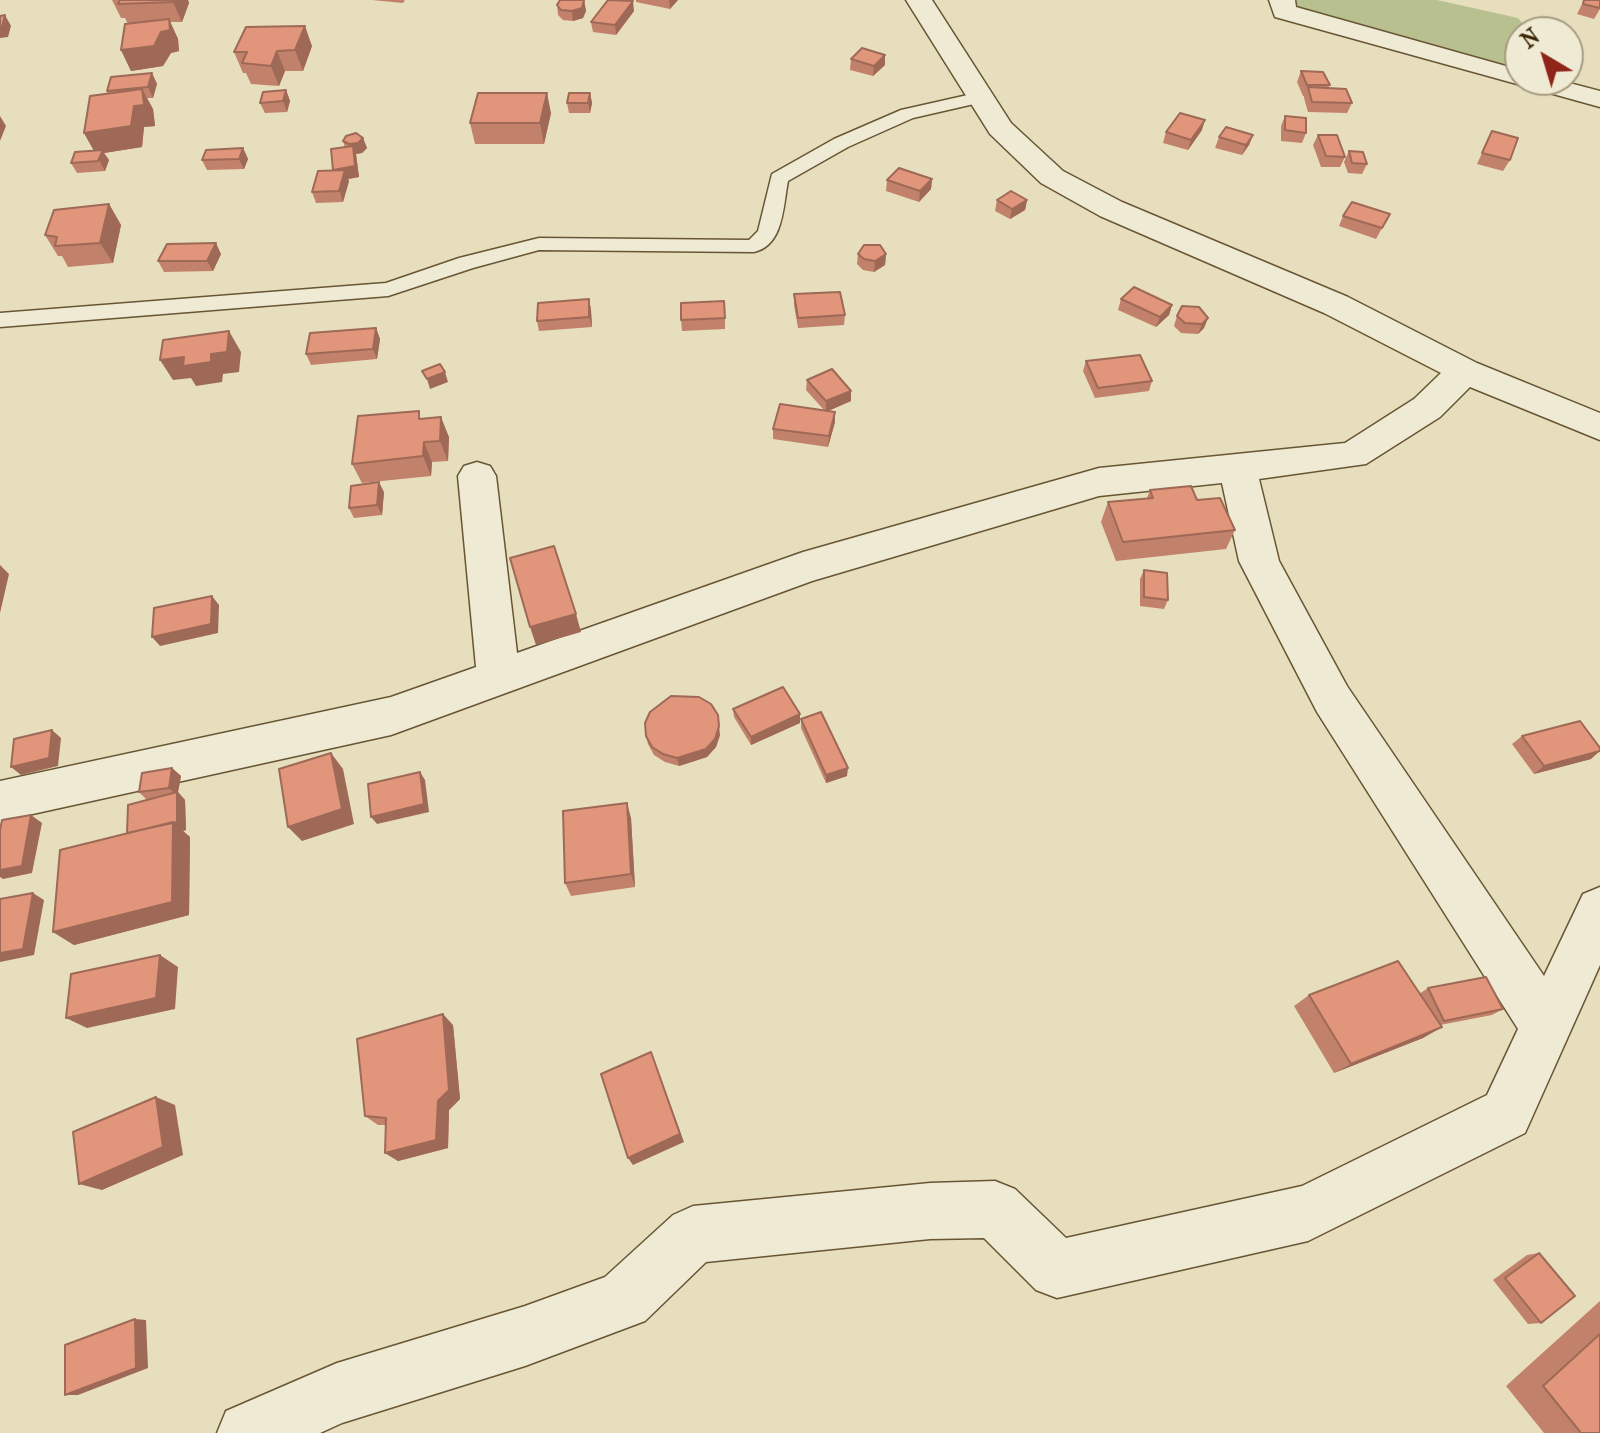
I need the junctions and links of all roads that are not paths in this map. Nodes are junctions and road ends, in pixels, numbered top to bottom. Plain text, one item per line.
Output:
1 (919, 0) edge
2 (1282, 0) edge
3 (1504, 74) edge
4 (981, 97) junction
5 (0, 320) edge
6 (1465, 371) junction
7 (1600, 427) edge
8 (1237, 467) junction
9 (477, 476) dead end
10 (499, 679) junction
11 (0, 846) edge
12 (1600, 910) edge
13 (1546, 1025) junction
14 (248, 1433) edge

1 - 4 street
2 - 3 street
4 - 5 lane
4 - 6 street
6 - 7 street
6 - 8 street
8 - 10 street
8 - 13 street
9 - 10 street
10 - 11 street
12 - 13 street
13 - 14 street

